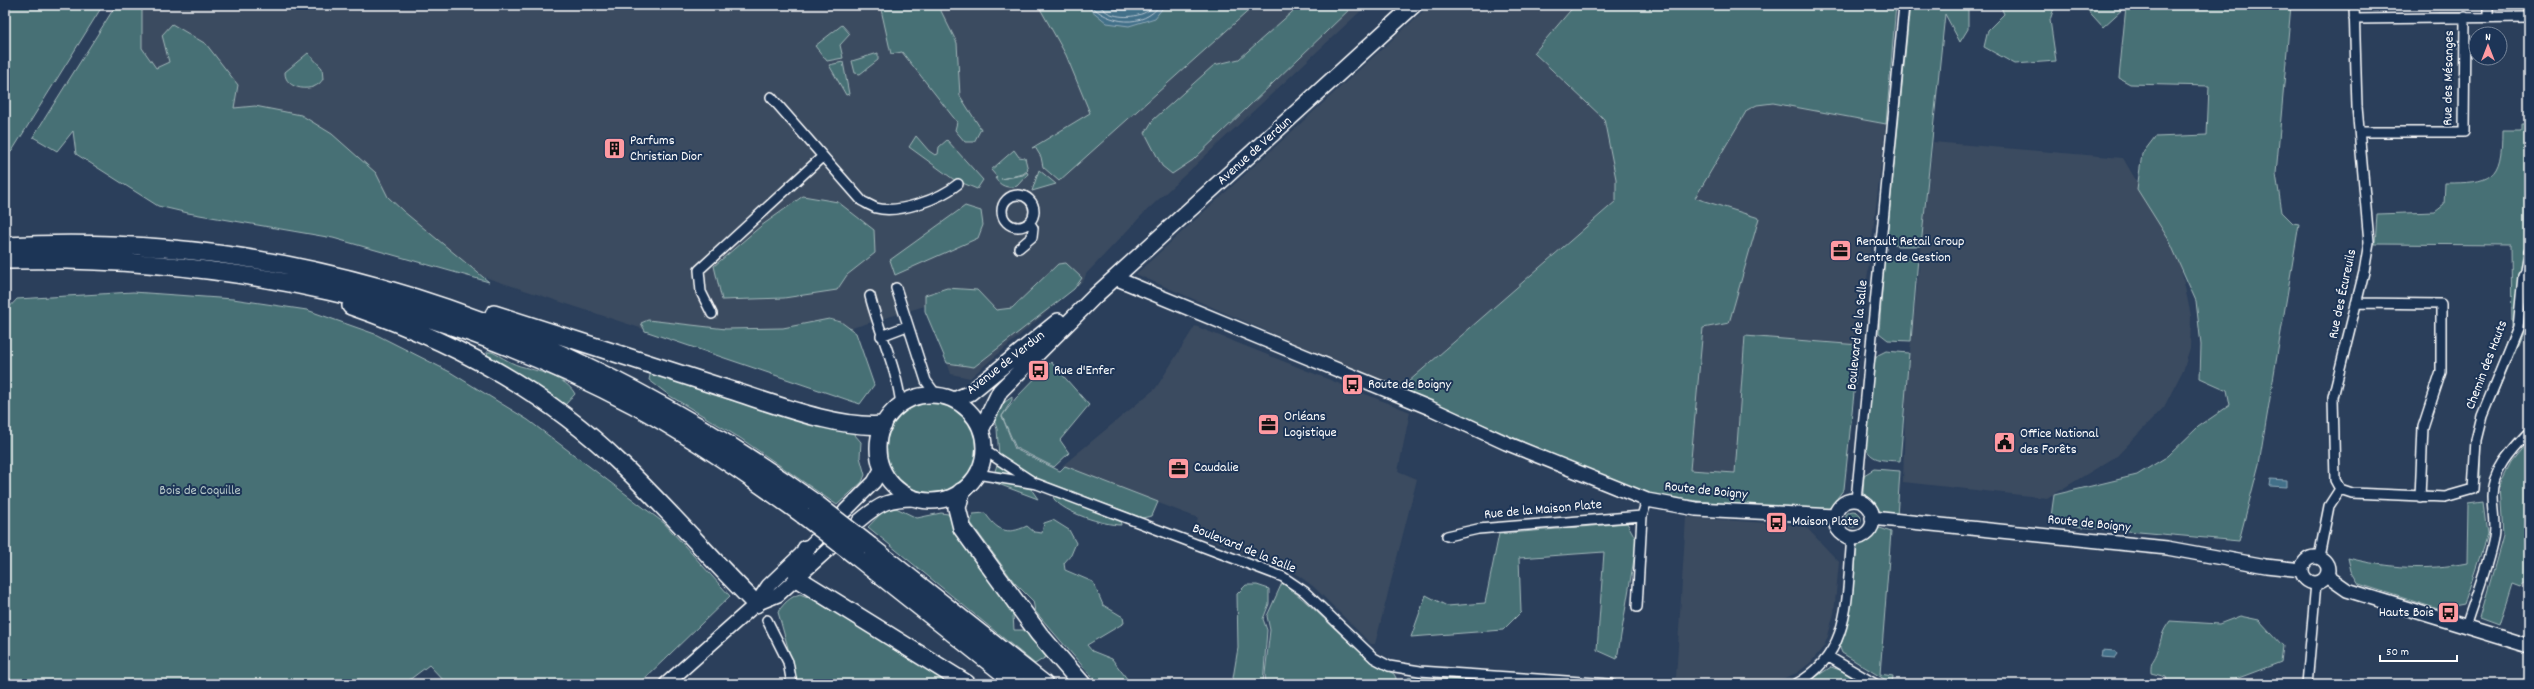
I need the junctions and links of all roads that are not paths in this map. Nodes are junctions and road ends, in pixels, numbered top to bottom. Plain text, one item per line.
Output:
1 (1414, 5) edge
2 (1904, 5) edge
3 (2354, 5) edge
4 (2488, 5) edge
5 (2465, 17) junction
6 (2488, 17) junction
7 (2529, 17) edge
8 (2354, 19) junction
9 (771, 97) dead end
10 (2360, 132) junction
11 (822, 157) junction
12 (958, 184) dead end
13 (1029, 222) dead end
14 (5, 246) edge
15 (1019, 248) dead end
16 (2529, 251) edge
17 (5, 260) edge
18 (272, 262) junction
19 (252, 275) junction
20 (1115, 278) junction
21 (896, 288) dead end
22 (870, 296) dead end
23 (1095, 296) junction
24 (2356, 302) junction
25 (712, 314) dead end
26 (908, 326) junction
27 (881, 336) junction
28 (937, 396) junction
29 (954, 400) junction
30 (901, 405) junction
31 (883, 425) junction
32 (981, 430) junction
33 (2529, 432) edge
34 (984, 450) junction
35 (882, 468) junction
36 (977, 474) junction
37 (1037, 484) junction
38 (2340, 489) junction
39 (961, 492) junction
40 (2420, 497) junction
41 (918, 499) junction
42 (1647, 500) junction
43 (1856, 500) junction
44 (845, 511) dead end
45 (1642, 516) junction
46 (1835, 516) junction
47 (1872, 518) junction
48 (859, 521) dead end
49 (1447, 536) dead end
50 (1852, 538) junction
51 (812, 544) joint
52 (831, 548) dead end
53 (863, 551) junction
54 (2318, 557) junction
55 (2302, 570) junction
56 (798, 579) junction
57 (2322, 580) junction
58 (756, 604) junction
59 (1637, 608) dead end
60 (767, 620) dead end
61 (2466, 627) junction
62 (2529, 646) edge
63 (1829, 656) junction
64 (666, 684) edge
65 (792, 684) edge
66 (967, 684) edge
67 (1017, 684) edge
68 (1044, 684) edge
69 (1082, 684) edge
70 (1611, 684) edge
71 (1796, 684) edge
72 (1875, 684) edge
73 (2307, 684) edge

1 - 20 main road, Avenue de Verdun
2 - 43 street, Boulevard de la Salle
3 - 8 street, Rue des Écureuils
4 - 6 street
5 - 6 street
5 - 8 street
5 - 10 street, Rue des Mésanges
6 - 7 street
8 - 10 street, Rue des Écureuils
9 - 11 street
10 - 24 street, Rue des Écureuils
11 - 12 street
11 - 25 street
13 - 15 street
14 - 18 highway
16 - 40 street, Chemin des Hauts
17 - 19 highway
18 - 31 highway
18 - 53 highway, bridge
19 - 53 highway, bridge
19 - 58 highway
20 - 23 main road, Avenue de Verdun
20 - 42 street, Route de Boigny
21 - 26 street
22 - 27 street
23 - 29 main road, Avenue de Verdun
23 - 32 main road, Avenue de Verdun
24 - 38 street, Rue des Écureuils
24 - 40 street
26 - 27 street
26 - 28 street
27 - 30 street
28 - 29 main road
28 - 30 main road
29 - 32 main road
30 - 31 main road
31 - 35 main road
32 - 34 main road
33 - 61 street
34 - 36 main road
34 - 37 street, Boulevard de la Salle
35 - 41 main road
35 - 44 street
36 - 37 street, Boulevard de la Salle
36 - 39 main road
37 - 70 street, Boulevard de la Salle
38 - 40 street
38 - 54 street
39 - 41 main road
39 - 69 highway
41 - 48 street
42 - 45 street
42 - 46 street, Route de Boigny
43 - 46 street
43 - 47 street
45 - 49 street, Rue de la Maison Plate
45 - 59 street
46 - 50 street
47 - 50 street
47 - 55 street, Route de Boigny
50 - 63 street
51 - 56 highway
51 - 58 street
52 - 56 street
53 - 67 highway
53 - 68 highway
54 - 55 street
54 - 57 street
55 - 57 street
56 - 58 street
56 - 66 highway
57 - 61 street
57 - 73 street
58 - 64 street
60 - 65 street
61 - 62 street
63 - 71 street
63 - 72 street

